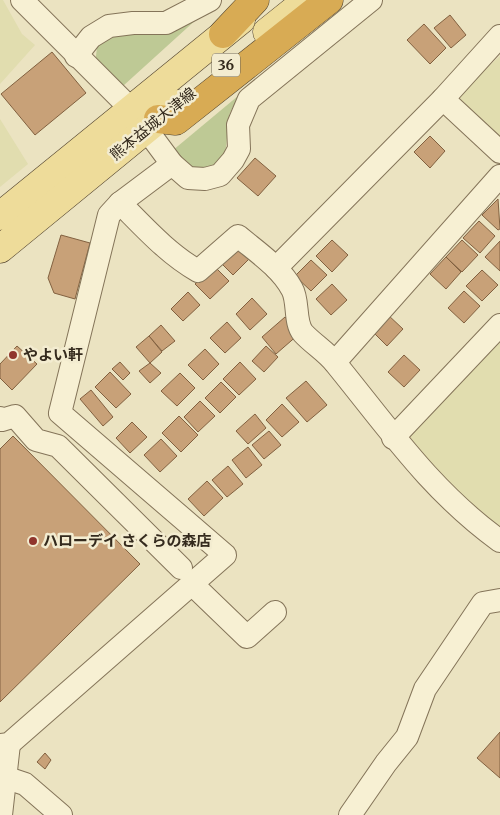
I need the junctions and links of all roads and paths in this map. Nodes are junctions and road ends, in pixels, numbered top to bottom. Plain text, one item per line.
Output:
1 (22, 0) edge
2 (210, 0) edge
3 (255, 0) edge
4 (266, 0) edge
5 (307, 0) edge
6 (329, 0) edge
7 (371, 0) edge
8 (223, 34) junction
9 (500, 36) edge
10 (76, 56) junction
11 (443, 99) junction
12 (145, 120) junction
13 (500, 152) edge
14 (172, 164) junction
15 (500, 176) edge
16 (120, 203) junction
17 (0, 216) edge
18 (0, 249) edge
19 (276, 268) junction
20 (500, 325) edge
21 (335, 362) junction
22 (1, 420) edge
23 (394, 438) junction
24 (500, 541) edge
25 (187, 576) junction
26 (500, 600) edge
27 (275, 612) dead end
28 (4, 744) edge
29 (7, 778) junction
30 (1, 810) edge
31 (61, 815) edge
32 (350, 815) edge

1 - 10 street
2 - 10 street
3 - 8 highway
4 - 8 main road, 熊本益城大津線 / 36
5 - 12 main road, 熊本益城大津線 / 36
6 - 12 highway
7 - 14 street
8 - 12 main road, 熊本益城大津線 / 36
9 - 11 street
10 - 12 street
11 - 13 street
11 - 19 street
12 - 14 street
12 - 17 main road, 熊本益城大津線 / 36
12 - 18 main road, 熊本益城大津線 / 36
14 - 16 street
15 - 21 street
16 - 19 street
16 - 25 street
19 - 21 street
20 - 23 street
21 - 23 street
22 - 25 street
23 - 24 street
25 - 27 street
25 - 28 street
26 - 32 street
28 - 29 street
29 - 30 street
29 - 31 street

